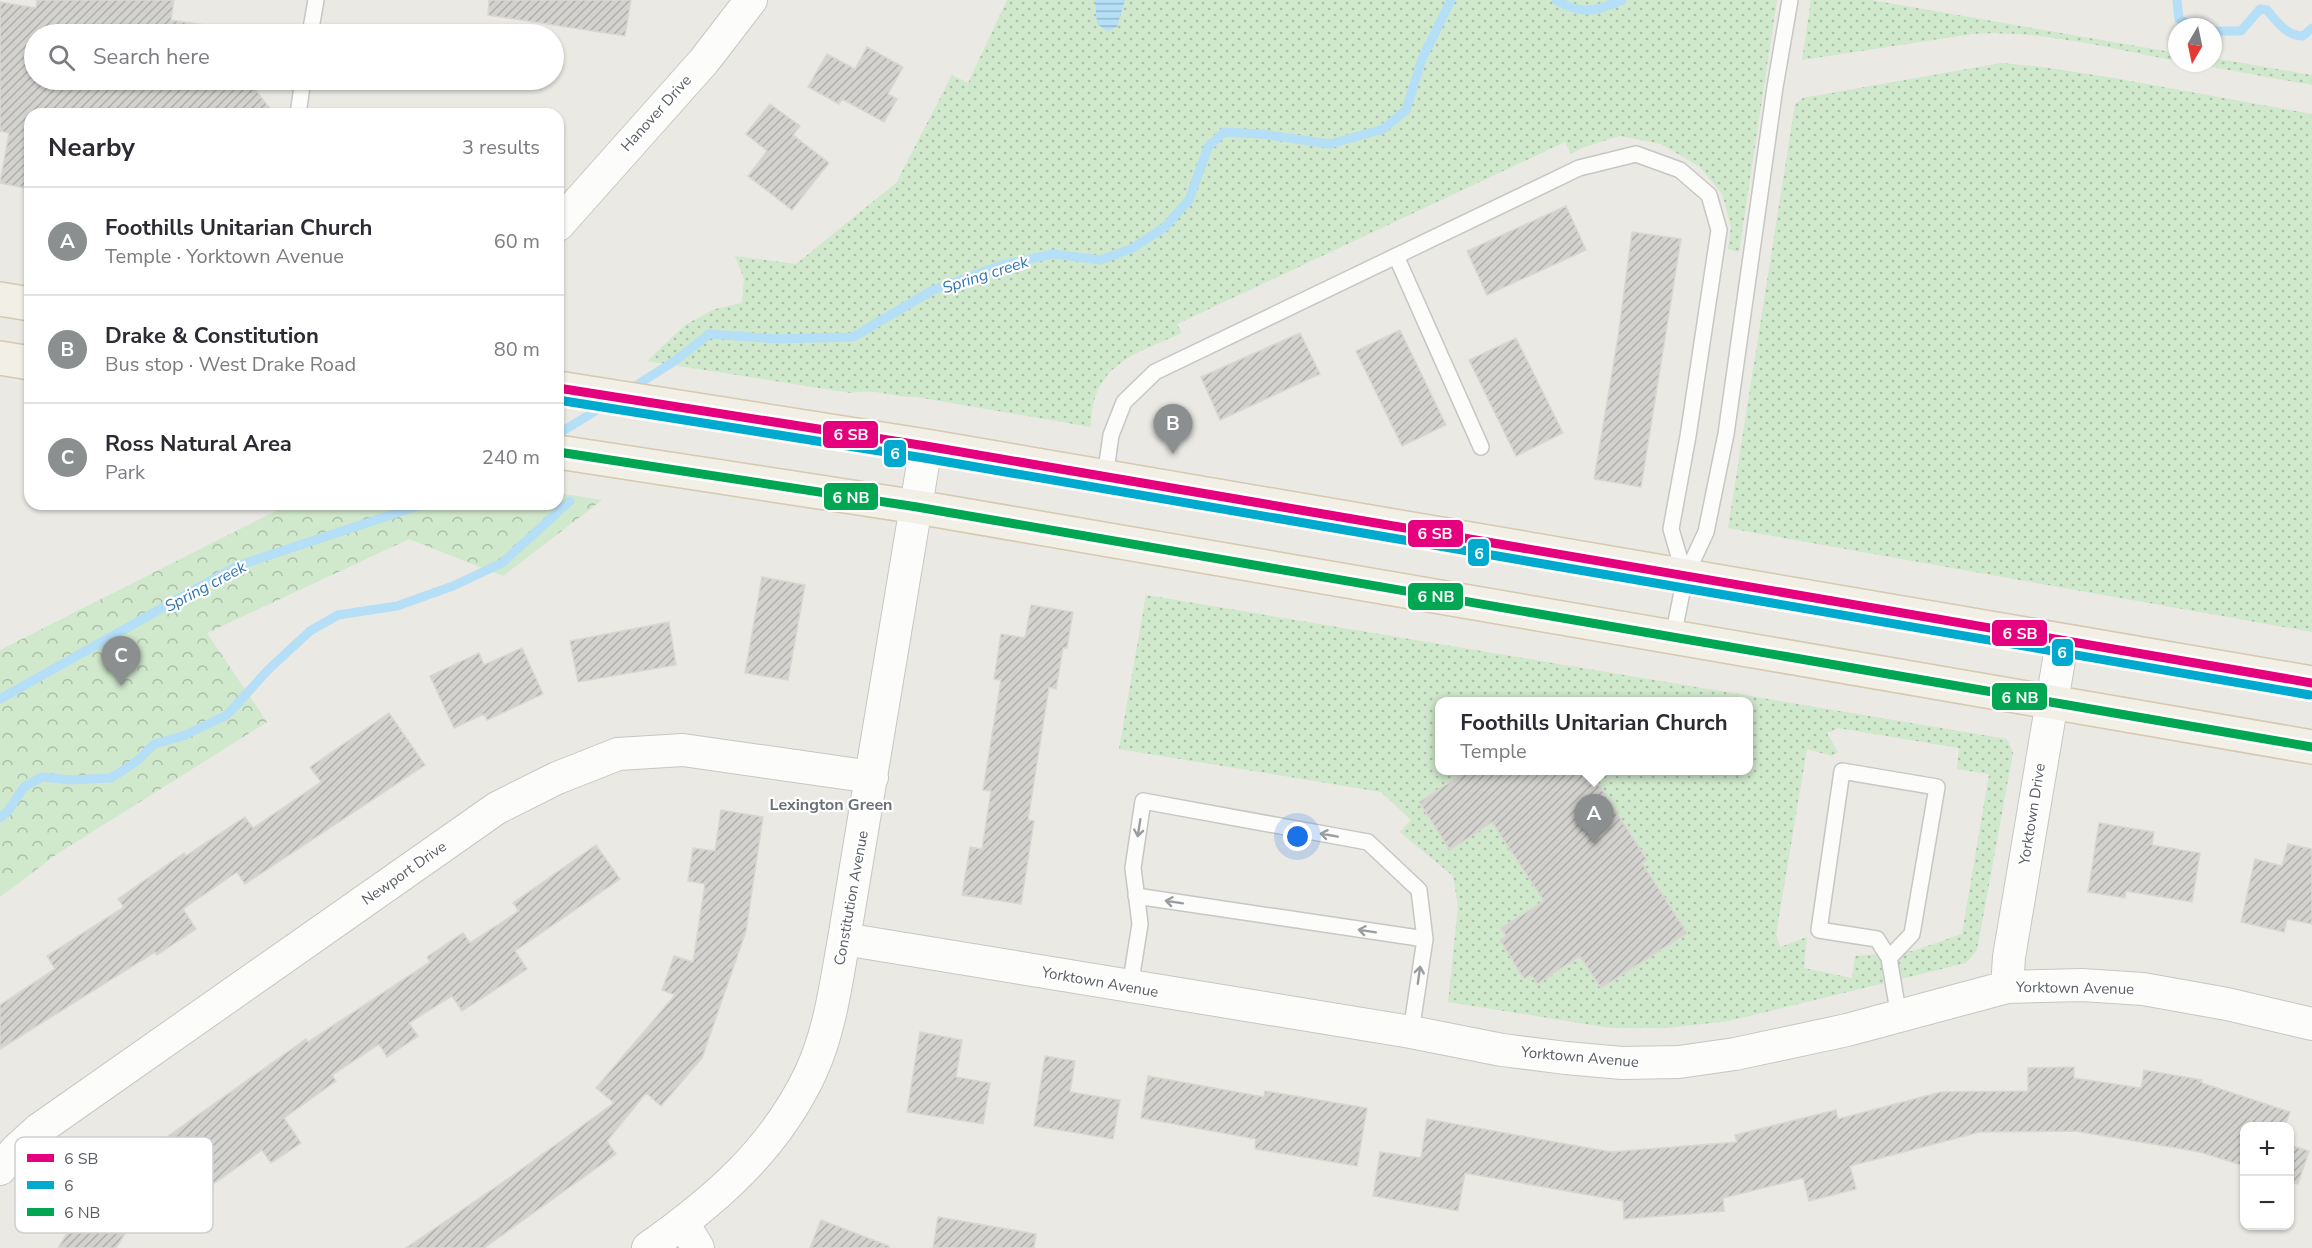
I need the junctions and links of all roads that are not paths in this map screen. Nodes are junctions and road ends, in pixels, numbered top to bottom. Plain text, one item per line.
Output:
1 (316, 0) edge
2 (752, 0) edge
3 (1790, 0) edge
4 (312, 24) edge
5 (302, 90) edge
6 (299, 108) edge
7 (564, 218) edge
8 (1396, 256) junction
9 (0, 299) edge
10 (24, 303) edge
11 (0, 358) edge
12 (24, 362) edge
13 (564, 389) edge
14 (926, 446) junction
15 (1481, 447) dead end
16 (564, 453) edge
17 (1105, 477) junction
18 (916, 507) junction
19 (1685, 577) junction
20 (1673, 637) junction
21 (2062, 642) junction
22 (2312, 683) edge
23 (2051, 704) junction
24 (2312, 747) edge
25 (872, 777) junction
26 (1136, 896) junction
27 (844, 939) junction
28 (1425, 939) junction
29 (1889, 958) junction
30 (1130, 987) junction
31 (2007, 987) junction
32 (1899, 1017) junction
33 (2312, 1024) edge
34 (1411, 1032) junction
35 (30, 1137) edge
36 (15, 1151) edge
37 (0, 1169) edge
38 (690, 1236) edge
39 (648, 1248) edge

1 - 4 lane
2 - 7 street, Hanover Drive
3 - 19 lane
5 - 6 lane
8 - 15 lane
8 - 17 lane
8 - 19 lane
9 - 10 main road
11 - 12 main road
13 - 14 main road
14 - 17 main road
14 - 18 street, Constitution Avenue
16 - 18 main road
17 - 19 main road
18 - 20 main road
18 - 25 street, Constitution Avenue
19 - 20 lane
19 - 21 main road
20 - 23 main road
21 - 22 main road
21 - 23 street, Yorktown Drive
23 - 24 main road
23 - 31 street, Yorktown Drive
25 - 27 street, Constitution Avenue
25 - 35 street, Newport Drive
28 -> 26 lane
28 -> 26 lane
26 - 30 lane
27 - 30 street, Yorktown Avenue
27 - 38 street, Constitution Avenue
34 -> 28 lane
29 - 29 lane
29 - 32 lane
30 - 34 street, Yorktown Avenue
31 - 32 street, Yorktown Avenue
31 - 33 street, Yorktown Avenue
32 - 34 street, Yorktown Avenue
36 - 37 street, Newport Drive
38 - 39 street, Constitution Avenue

